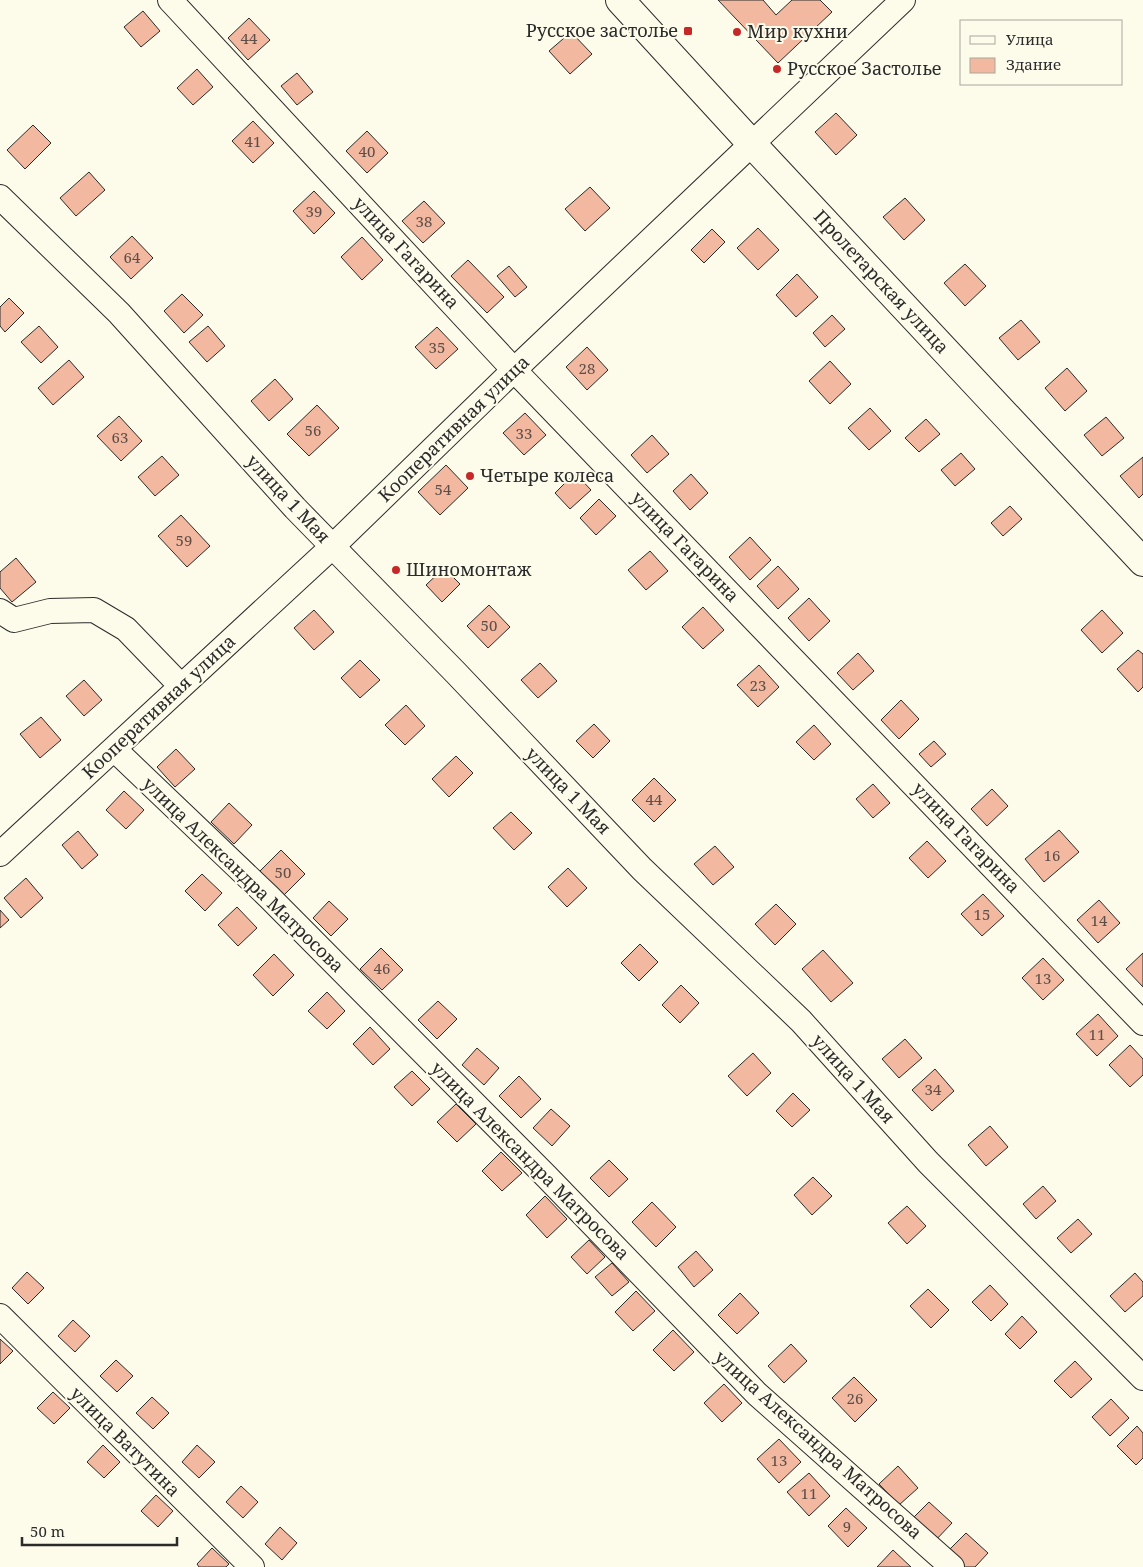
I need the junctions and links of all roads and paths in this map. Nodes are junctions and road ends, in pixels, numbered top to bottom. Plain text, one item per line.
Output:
1 (170, 0) edge
2 (620, 0) edge
3 (903, 0) edge
4 (752, 143) junction
5 (0, 197) edge
6 (514, 370) junction
7 (332, 547) junction
8 (1143, 562) edge
9 (0, 611) edge
10 (181, 686) junction
11 (114, 749) junction
12 (0, 854) edge
13 (1143, 1023) edge
14 (0, 1316) edge
15 (1143, 1378) edge
16 (942, 1564) edge
17 (252, 1567) edge

1 - 6 street, улица Гагарина
2 - 4 main road, Пролетарская улица
3 - 4 street, Кооперативная улица
4 - 6 street, Кооперативная улица
4 - 8 main road, Пролетарская улица
5 - 7 street, улица 1 Мая
6 - 7 street, Кооперативная улица
6 - 13 street, улица Гагарина
7 - 10 street, Кооперативная улица
7 - 15 street, улица 1 Мая
9 - 10 street
10 - 11 street, Кооперативная улица
11 - 12 street, Кооперативная улица
11 - 16 street, улица Александра Матросова
14 - 17 street, улица Ватутина

